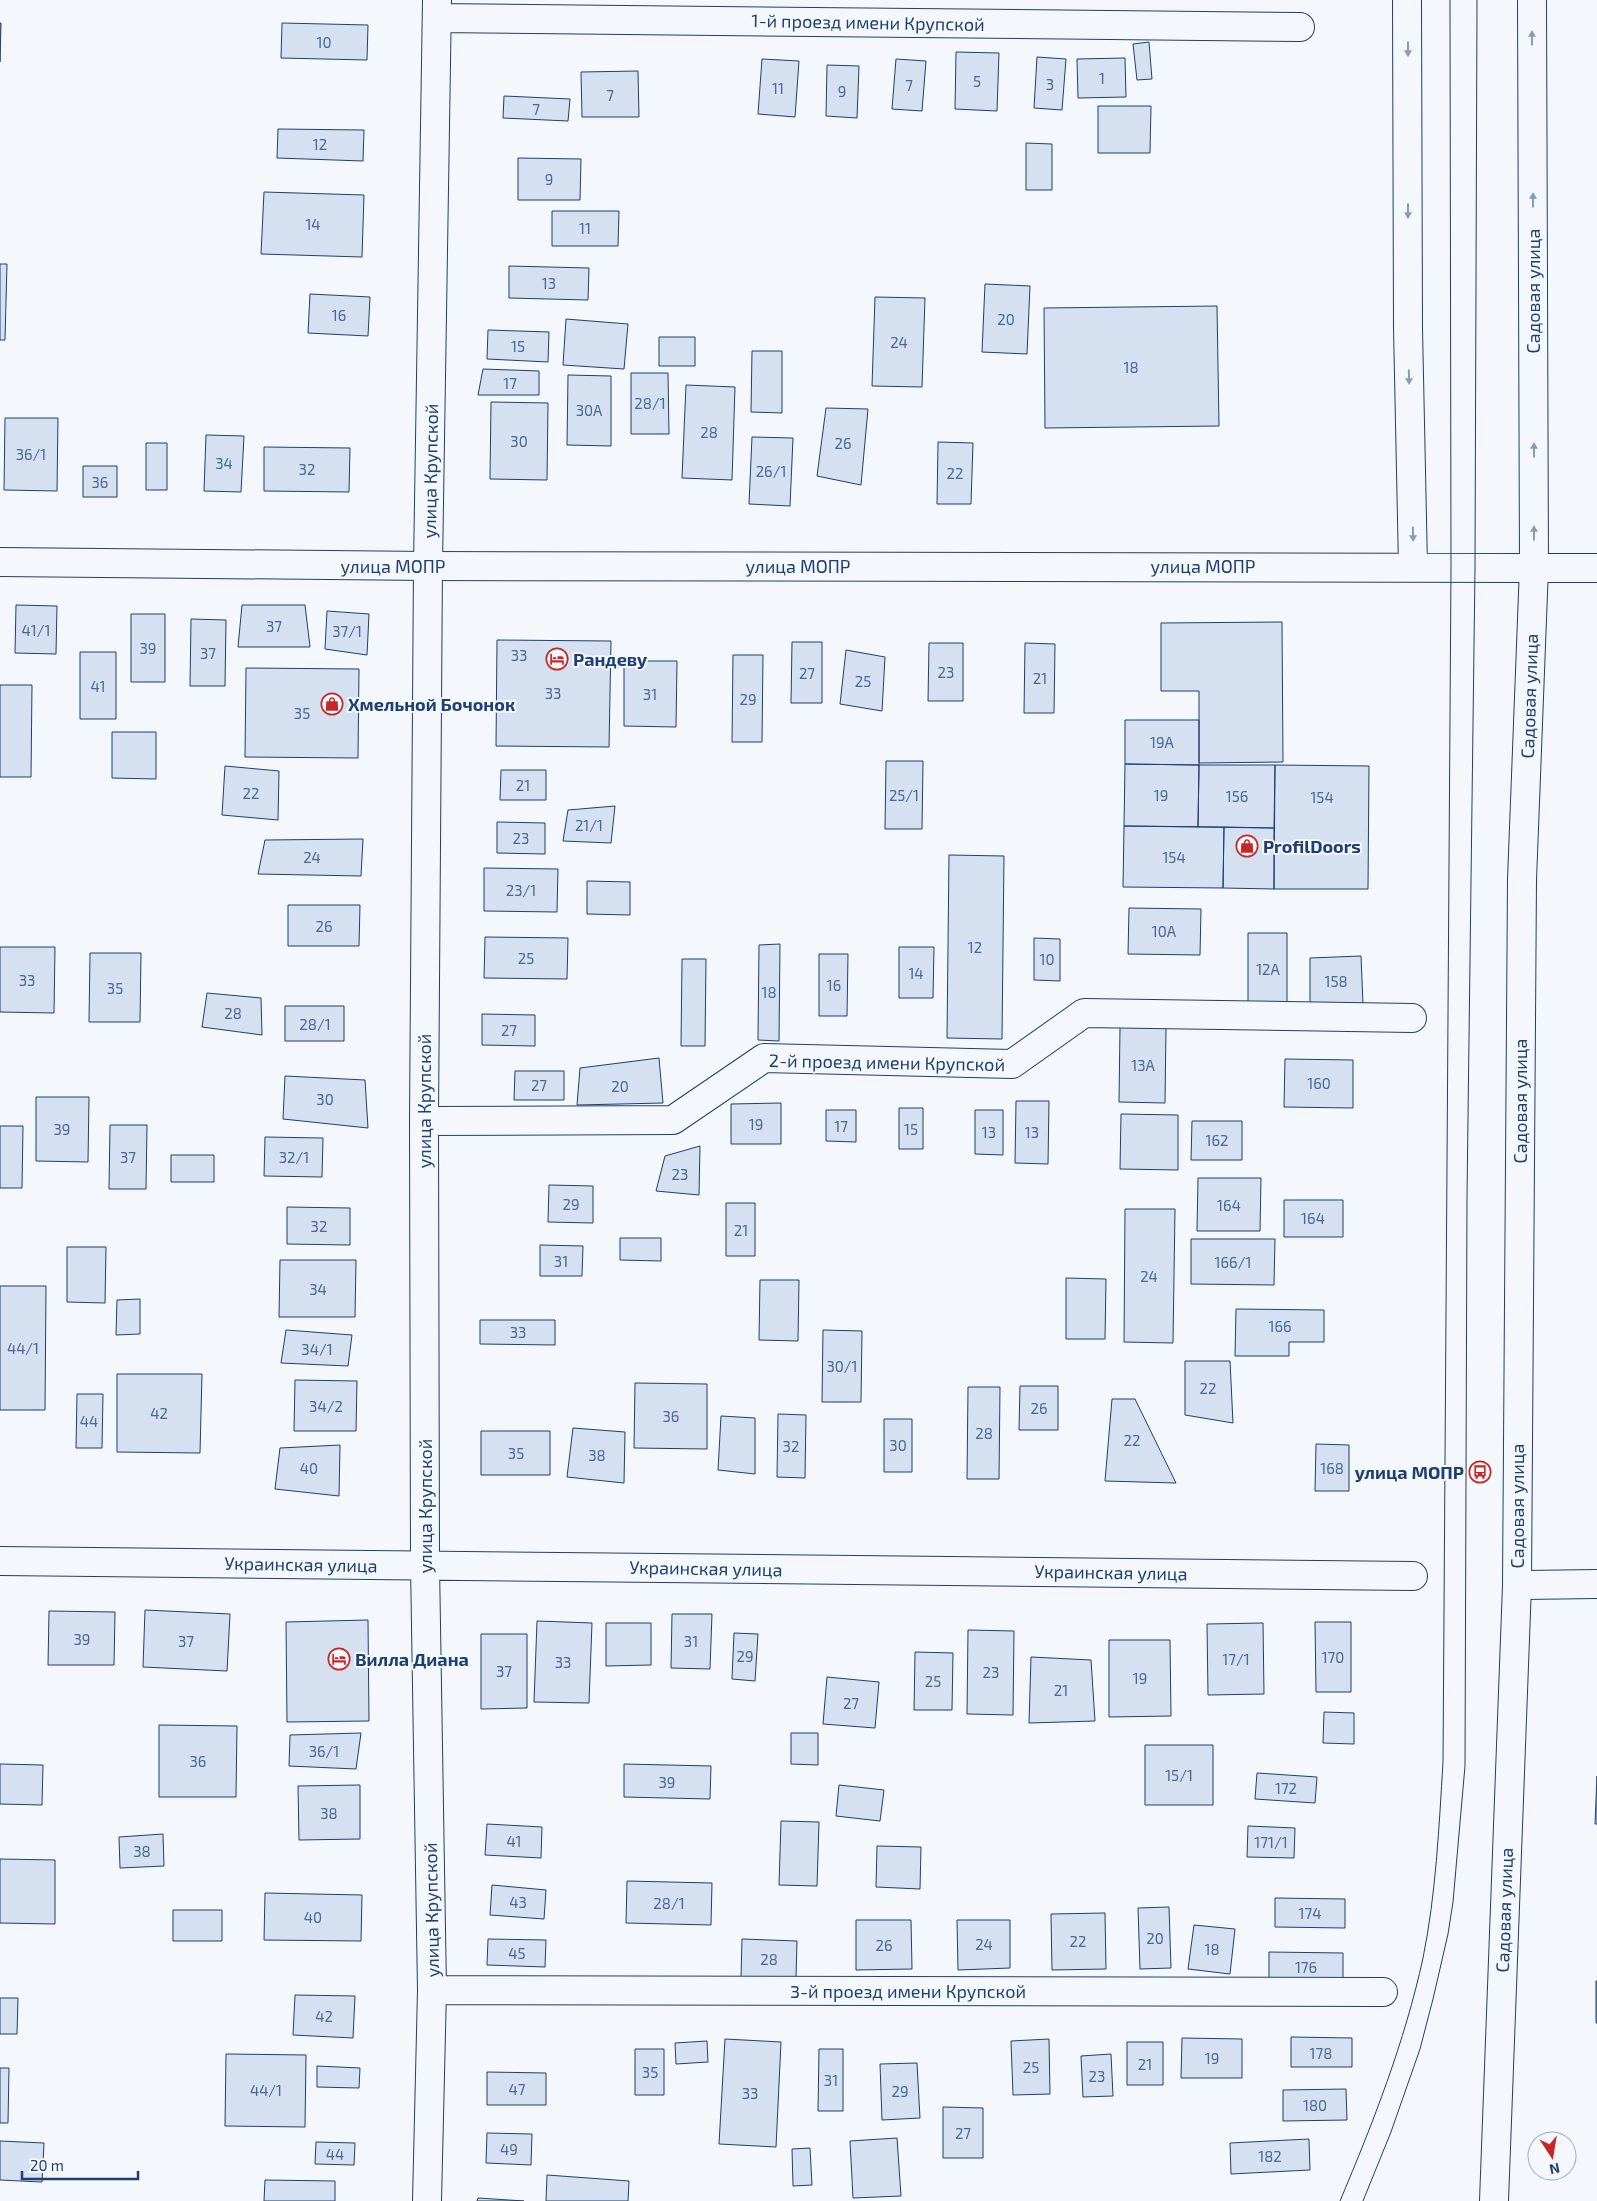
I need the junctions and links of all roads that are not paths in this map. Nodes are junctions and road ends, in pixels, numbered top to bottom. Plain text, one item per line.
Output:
1 (1407, 0) edge
2 (1532, 0) edge
3 (437, 9) edge
4 (1300, 27) dead end
5 (0, 562) edge
6 (428, 566) junction
7 (1413, 567) junction
8 (1534, 568) junction
9 (1597, 568) edge
10 (1412, 1018) dead end
11 (424, 1121) junction
12 (0, 1561) edge
13 (425, 1565) junction
14 (1413, 1576) dead end
15 (1597, 1584) edge
16 (1517, 1585) junction
17 (432, 1990) junction
18 (1383, 1992) dead end
19 (427, 2201) edge
20 (1494, 2201) edge

1 -> 7 street
8 -> 2 street, Садовая улица
3 - 4 street, 1-й проезд имени Крупской
3 - 6 street, улица Крупской
5 - 6 street, улица МОПР
6 - 7 street, улица МОПР
6 - 11 street, улица Крупской
7 - 8 street, улица МОПР
8 - 9 street, улица МОПР
8 - 16 street, Садовая улица
10 - 11 street, 2-й проезд имени Крупской
11 - 13 street, улица Крупской
12 - 13 street, Украинская улица
13 - 14 street, Украинская улица
13 - 17 street, улица Крупской
15 - 16 street
16 - 20 street, Садовая улица
17 - 18 street, 3-й проезд имени Крупской
17 - 19 street, улица Крупской

